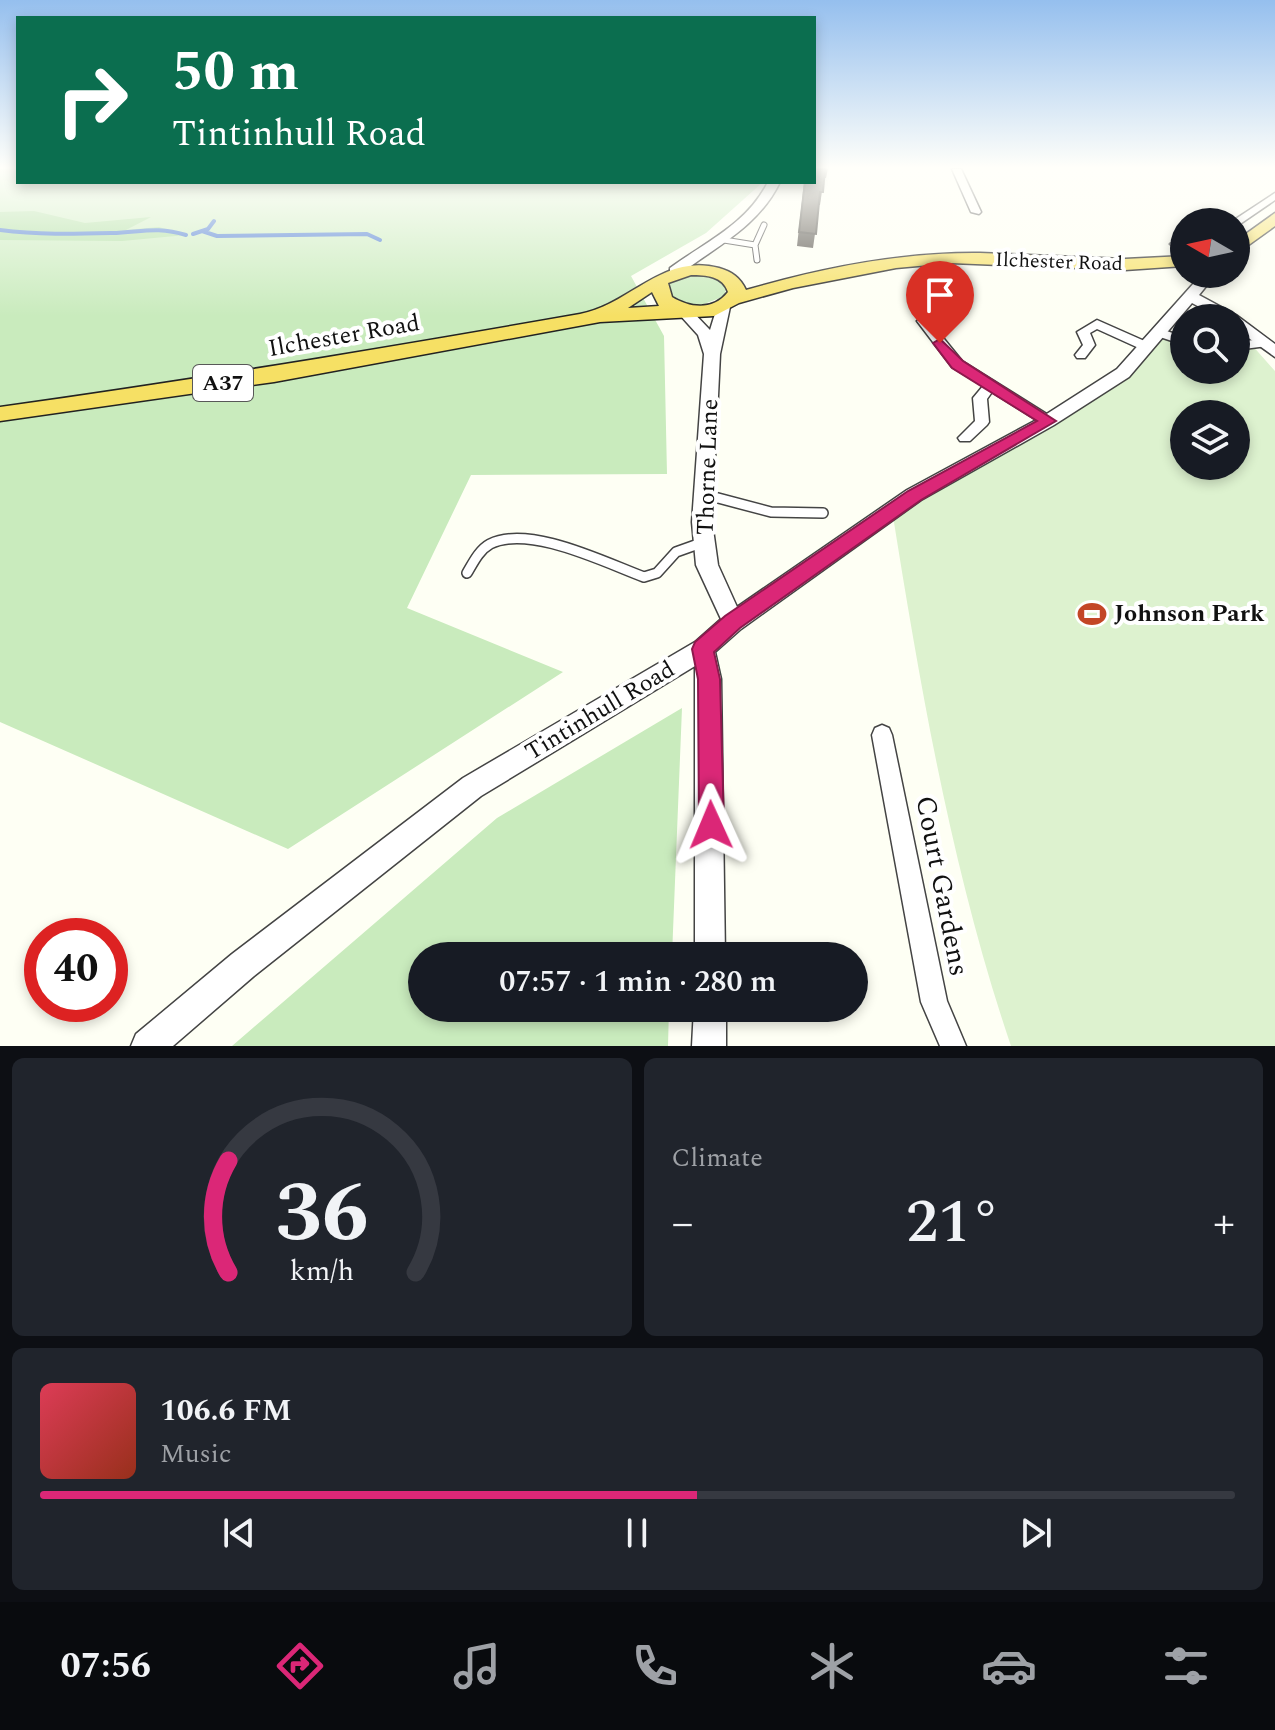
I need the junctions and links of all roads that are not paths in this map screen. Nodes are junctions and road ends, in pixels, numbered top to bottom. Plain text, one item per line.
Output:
1 (752, 218) edge
2 (1275, 218) edge
3 (764, 225) dead end
4 (1250, 238) edge
5 (722, 241) junction
6 (755, 245) junction
7 (757, 260) dead end
8 (1170, 262) edge
9 (675, 271) junction
10 (720, 274) junction
11 (792, 280) junction
12 (659, 283) junction
13 (1197, 288) edge
14 (1190, 296) junction
15 (728, 303) junction
16 (1205, 304) edge
17 (683, 310) junction
18 (600, 316) junction
19 (923, 321) dead end
20 (1250, 333) edge
21 (1152, 339) junction
22 (1170, 340) edge
23 (1269, 347) edge
24 (712, 354) junction
25 (1081, 355) dead end
26 (989, 387) junction
27 (0, 414) edge
28 (1048, 421) junction
29 (965, 438) dead end
30 (702, 493) junction
31 (823, 513) dead end
32 (704, 542) junction
33 (467, 573) dead end
34 (733, 622) junction
35 (703, 649) junction
36 (882, 735) dead end
37 (710, 942) edge
38 (710, 1022) edge
39 (148, 1046) edge
40 (709, 1046) edge
41 (953, 1046) edge

1 - 5 street
2 - 4 highway
3 - 6 lane
5 - 6 lane
5 - 9 street
5 - 10 street
6 - 7 lane
8 - 11 highway, Ilchester Road / A37
9 - 10 highway, A37
9 - 12 highway, A37
10 - 11 highway, Ilchester Road / A37
10 - 15 highway
11 - 15 highway, Ilchester Road / A37
12 - 17 highway
12 - 18 highway, Ilchester Road / A37
13 - 14 street, Tintinhull Road
14 - 16 street
14 - 21 street, Tintinhull Road
15 - 17 highway, A37
15 - 24 street, Thorne Lane
17 - 18 highway, Ilchester Road / A37
17 - 24 street
18 - 27 highway, Ilchester Road / A37
19 - 26 street
20 - 23 street
21 - 22 street
21 - 25 street
21 - 28 street, Tintinhull Road
24 - 30 street, Thorne Lane
26 - 28 street
26 - 29 street
28 - 34 street, Tintinhull Road
30 - 31 lane
30 - 32 street, Thorne Lane
32 - 33 lane
32 - 34 street, Thorne Lane
34 - 35 street, Tintinhull Road
35 - 37 street
35 - 39 street, Tintinhull Road
36 - 41 street, Court Gardens
38 - 40 street

